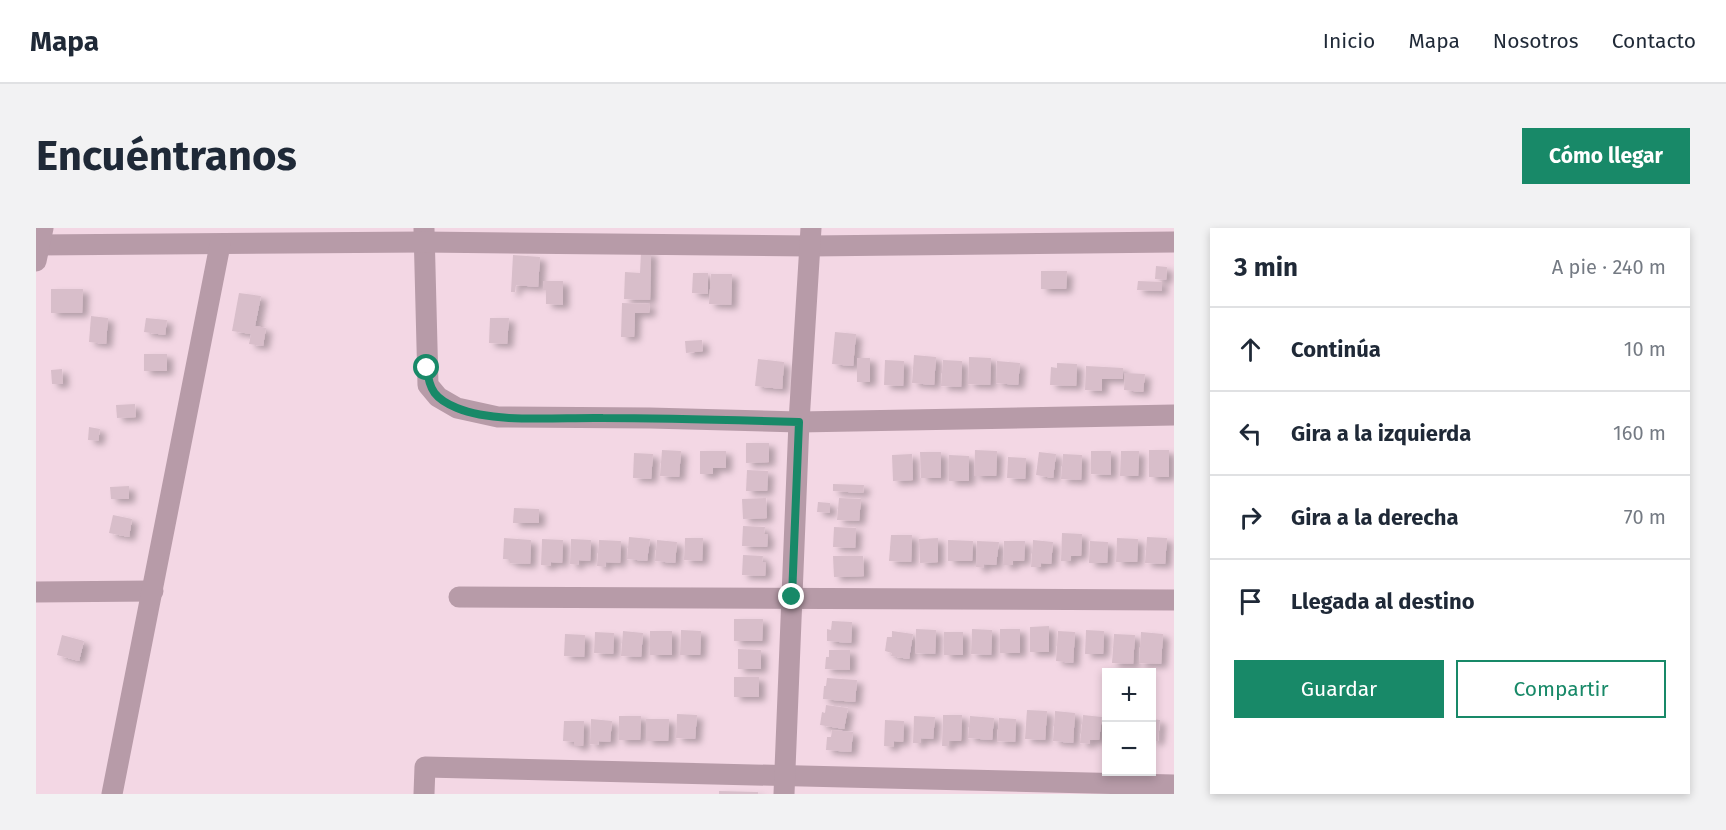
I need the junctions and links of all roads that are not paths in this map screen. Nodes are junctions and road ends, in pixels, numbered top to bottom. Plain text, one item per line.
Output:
1 (423, 235) edge
2 (811, 237) edge
3 (1174, 242) edge
4 (39, 245) edge
5 (220, 245) junction
6 (1174, 415) edge
7 (799, 422) junction
8 (153, 591) junction
9 (36, 592) edge
10 (459, 597) dead end
11 (792, 597) junction
12 (1174, 600) edge
13 (785, 785) edge
14 (1174, 785) edge
15 (112, 794) edge
16 (424, 794) edge

1 - 2 street
1 - 5 street
1 - 7 street
2 - 3 street
2 - 7 street
4 - 5 street
5 - 8 street
6 - 7 street
7 - 11 street
8 - 9 street
8 - 15 street
10 - 11 street
11 - 12 street
11 - 13 street
13 - 14 street
13 - 16 street

